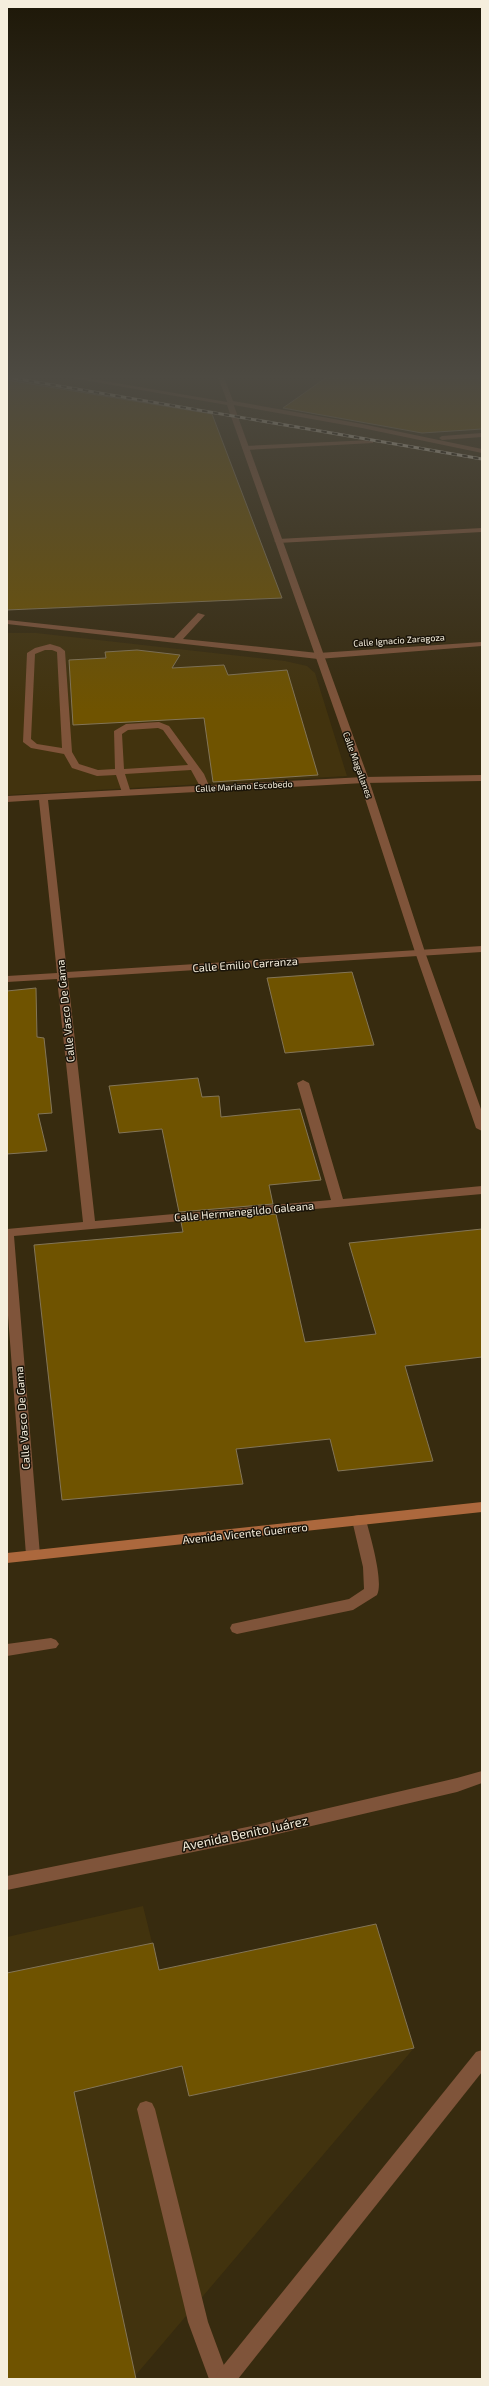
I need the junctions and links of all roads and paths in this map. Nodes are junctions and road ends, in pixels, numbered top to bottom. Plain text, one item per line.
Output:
1 (260, 488) edge
2 (482, 530) edge
3 (278, 541) junction
4 (201, 616) dead end
5 (7, 622) edge
6 (176, 641) junction
7 (482, 644) edge
8 (318, 656) junction
9 (67, 752) junction
10 (193, 767) junction
11 (120, 772) junction
12 (482, 778) edge
13 (364, 780) junction
14 (205, 788) junction
15 (126, 792) junction
16 (43, 797) junction
17 (7, 799) edge
18 (482, 949) edge
19 (420, 952) junction
20 (62, 976) junction
21 (7, 979) edge
22 (303, 1083) dead end
23 (482, 1128) edge
24 (482, 1190) edge
25 (338, 1202) junction
26 (89, 1226) junction
27 (7, 1233) edge
28 (482, 1507) edge
29 (359, 1520) junction
30 (33, 1555) junction
31 (7, 1558) edge
32 (237, 1628) dead end
33 (51, 1644) dead end
34 (7, 1650) edge
35 (482, 1777) edge
36 (7, 1883) edge
37 (482, 2058) edge
38 (146, 2109) dead end
39 (219, 2379) edge
40 (225, 2379) edge

1 - 3 street, Calle Magallanes
2 - 3 street
3 - 8 street, Calle Magallanes
4 - 6 street
5 - 6 street, Calle Ignacio Zaragoza
6 - 8 street, Calle Ignacio Zaragoza
7 - 8 street, Calle Ignacio Zaragoza
8 - 13 street, Calle Magallanes
9 - 9 street
9 - 11 street
10 - 11 street
10 - 11 street
10 - 14 street
11 - 15 street
12 - 13 street, Calle Mariano Escobedo
13 - 14 street, Calle Mariano Escobedo
13 - 19 street, Calle Magallanes
14 - 15 street, Calle Mariano Escobedo
15 - 16 street, Calle Mariano Escobedo
16 - 17 street, Calle Mariano Escobedo
16 - 20 street, Calle Vasco De Gama
18 - 19 street, Calle Emilio Carranza
19 - 20 street, Calle Emilio Carranza
19 - 23 street, Calle Magallanes
20 - 21 street, Calle Emilio Carranza
20 - 26 street, Calle Vasco De Gama
22 - 25 street
24 - 25 street, Calle Hermenegildo Galeana
25 - 26 street, Calle Hermenegildo Galeana
26 - 27 street, Calle Hermenegildo Galeana
27 - 30 street, Calle Vasco De Gama
28 - 29 main road, Avenida Vicente Guerrero
29 - 30 main road, Avenida Vicente Guerrero
29 - 32 street
30 - 31 main road, Avenida Vicente Guerrero
33 - 34 street
35 - 36 street, Avenida Benito Juárez
37 - 40 street
38 - 39 street

